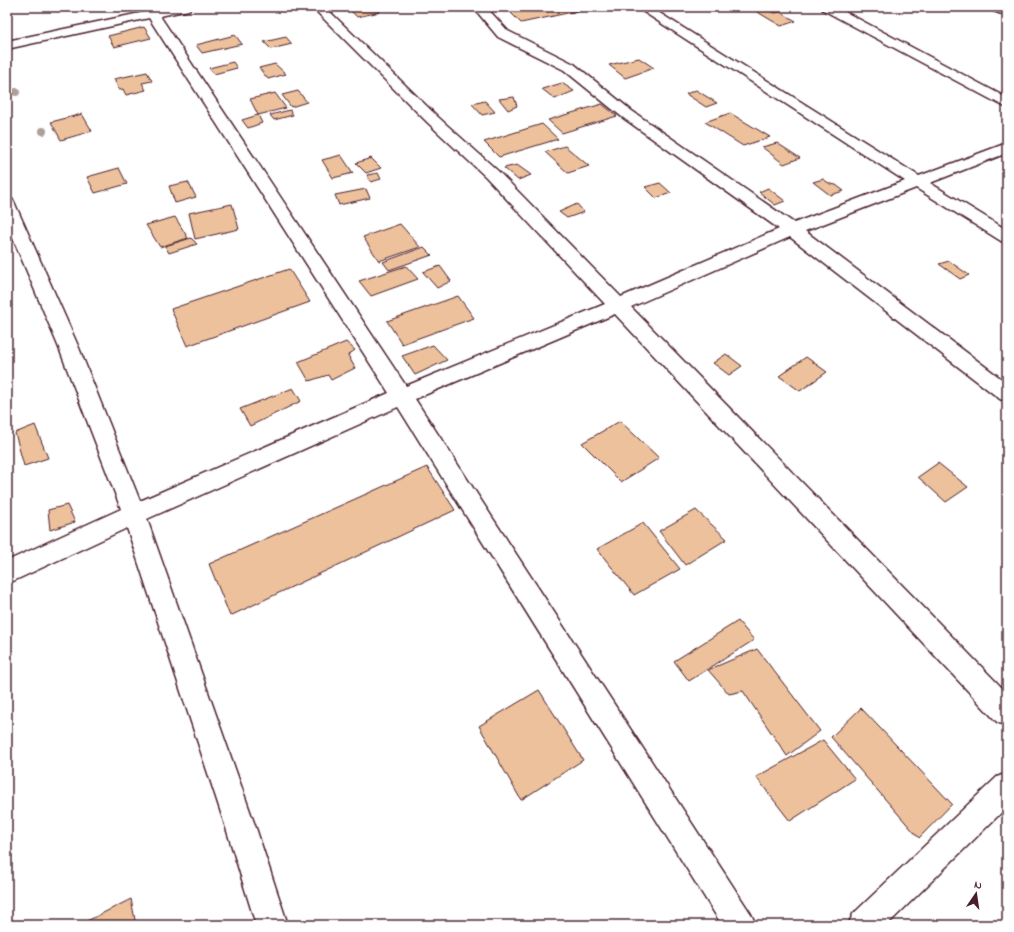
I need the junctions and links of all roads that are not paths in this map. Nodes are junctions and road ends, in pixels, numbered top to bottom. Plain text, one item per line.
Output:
1 (185, 7) edge
2 (318, 7) edge
3 (479, 7) edge
4 (642, 7) edge
5 (827, 7) edge
6 (995, 7) edge
7 (151, 10) edge
8 (1007, 12) edge
9 (7, 46) edge
10 (1007, 104) edge
11 (1007, 148) edge
12 (918, 183) junction
13 (7, 204) edge
14 (792, 230) junction
15 (1007, 237) edge
16 (617, 306) junction
17 (1007, 394) edge
18 (402, 396) junction
19 (134, 514) junction
20 (7, 573) edge
21 (1007, 712) edge
22 (1007, 787) edge
23 (272, 925) edge
24 (740, 925) edge
25 (864, 925) edge

1 - 7 street
2 - 16 street
3 - 14 street
4 - 12 street
5 - 10 street
6 - 8 street
7 - 9 street
7 - 18 street
11 - 12 street
12 - 14 street
12 - 15 street
13 - 19 street
14 - 16 street
14 - 17 street
16 - 18 street
16 - 21 street
18 - 19 street
18 - 24 street
19 - 20 street
19 - 23 street
22 - 25 street

